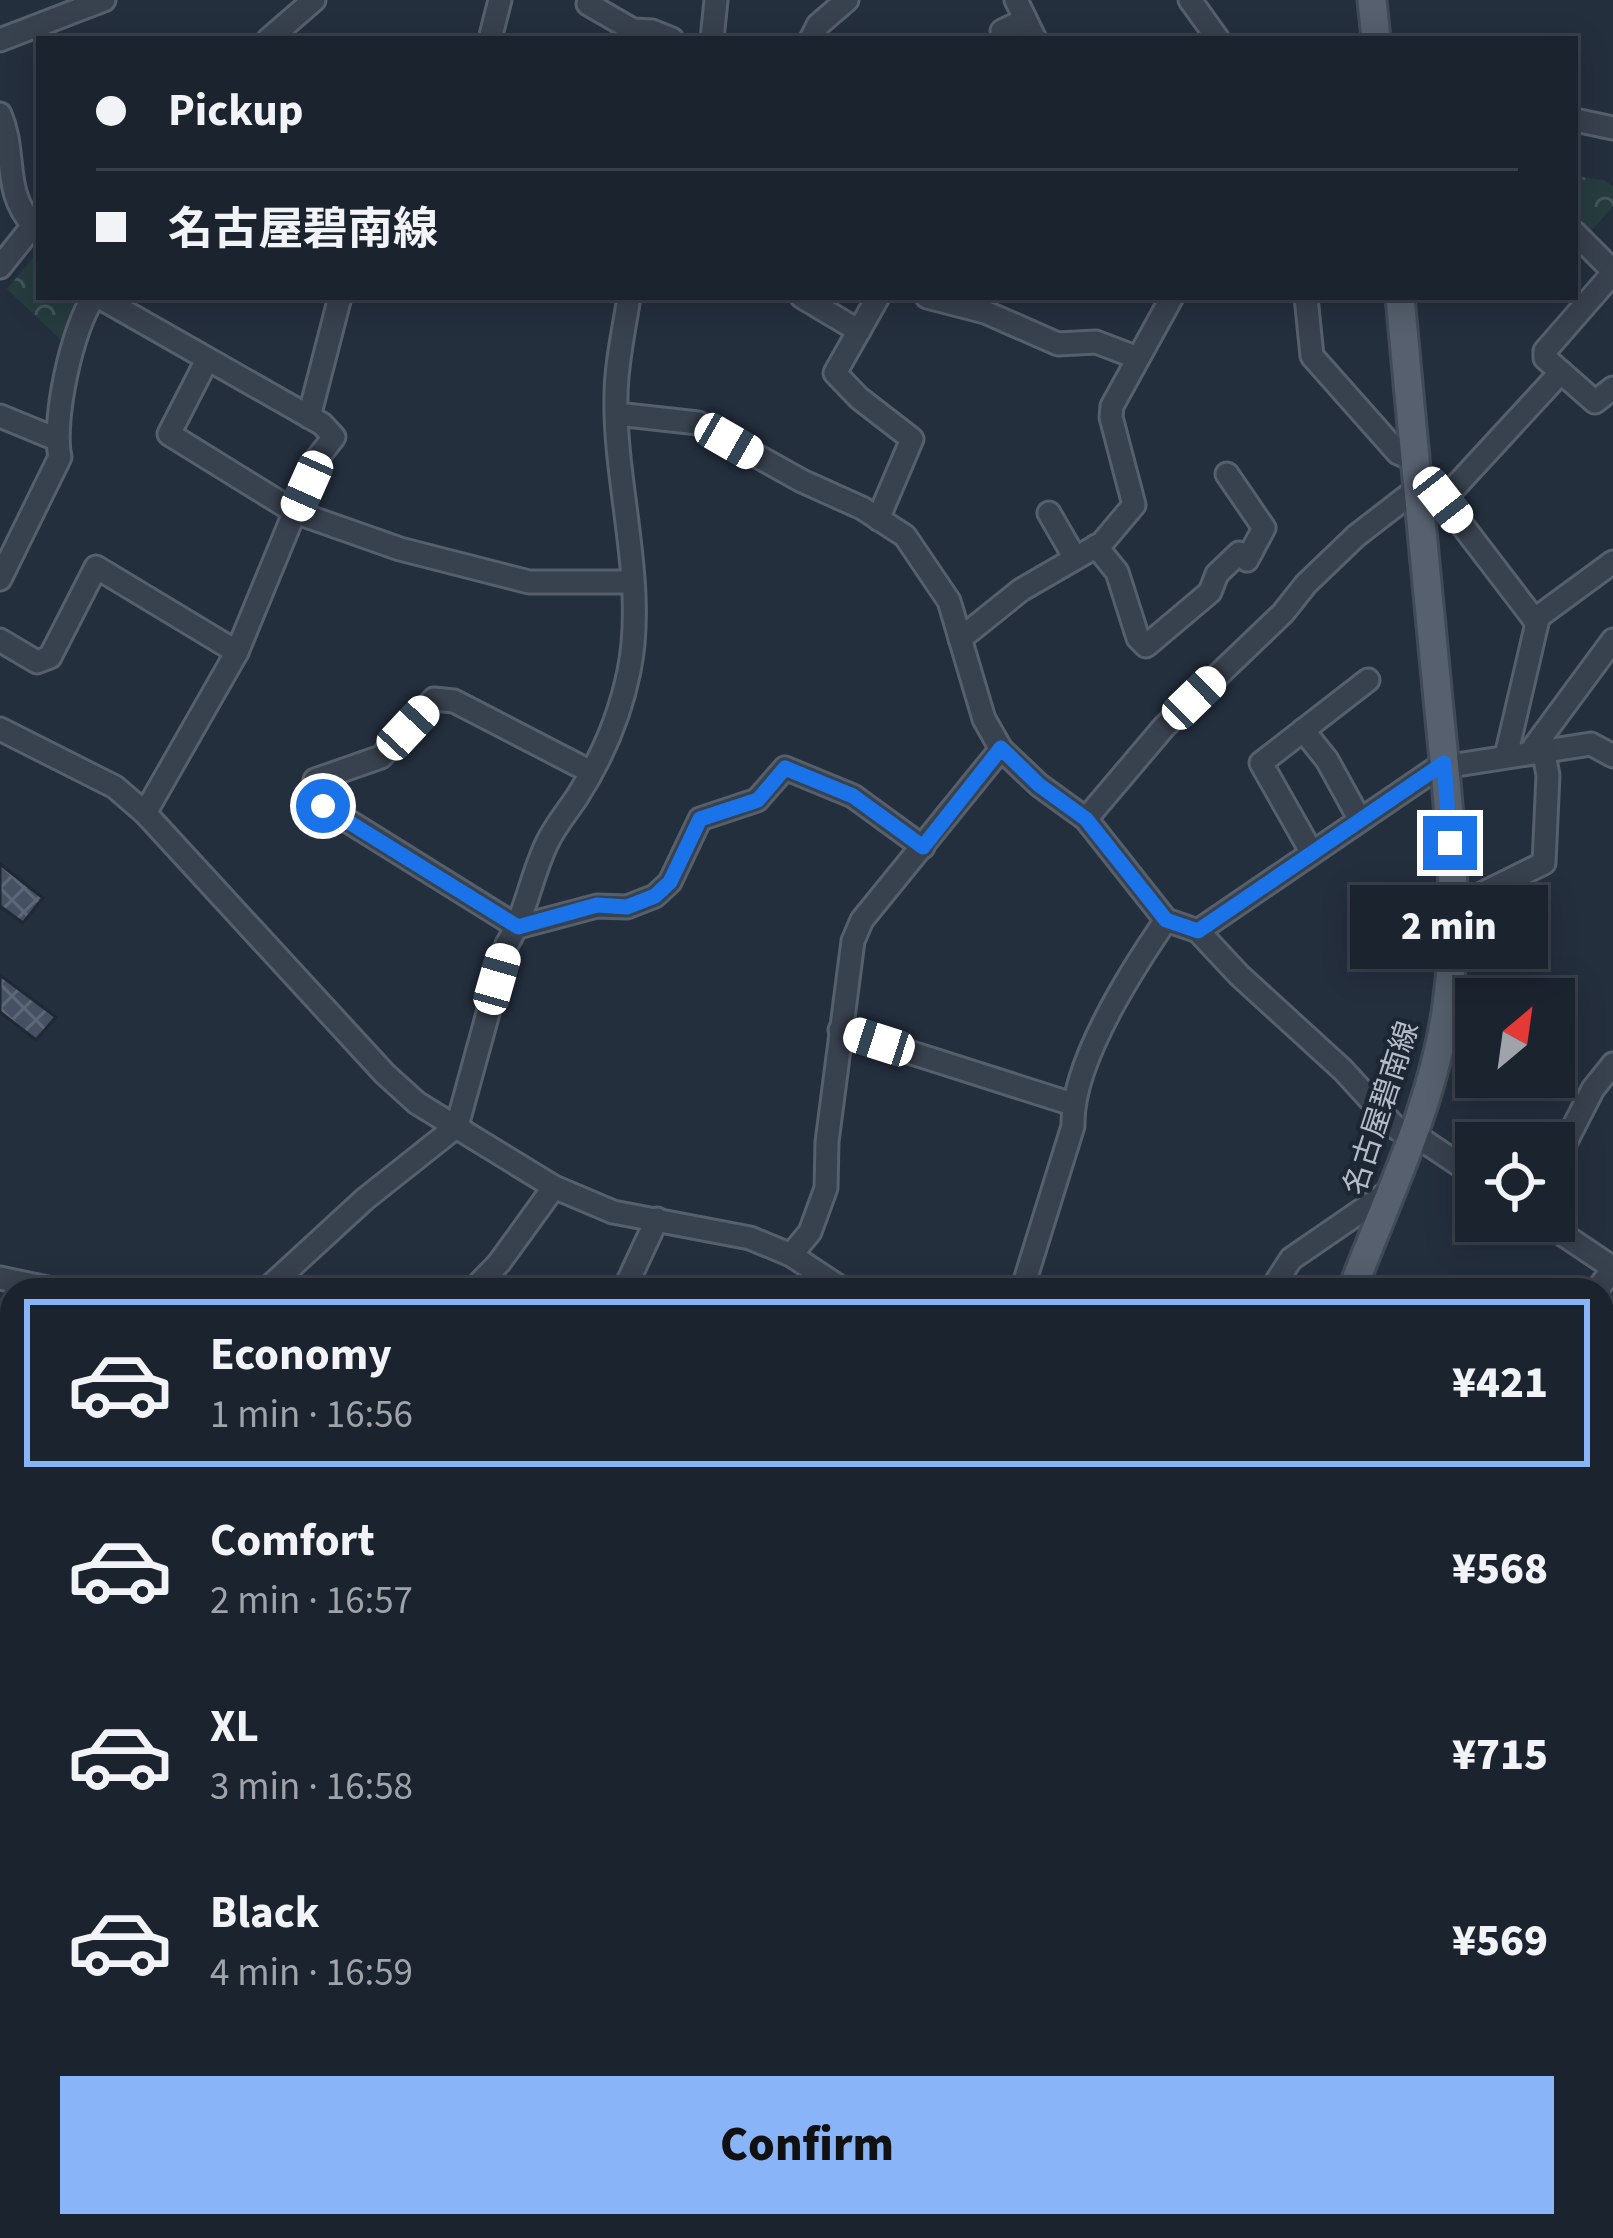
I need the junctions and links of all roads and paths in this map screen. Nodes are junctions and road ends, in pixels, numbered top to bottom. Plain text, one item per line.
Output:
1 (104, 0) edge
2 (314, 0) edge
3 (500, 0) edge
4 (589, 0) edge
5 (716, 0) edge
6 (847, 0) edge
7 (1190, 0) edge
8 (1370, 2) edge
9 (272, 36) edge
10 (491, 36) edge
11 (665, 36) edge
12 (712, 36) edge
13 (813, 36) edge
14 (1216, 36) edge
15 (1376, 36) edge
16 (0, 40) edge
17 (0, 114) edge
18 (1578, 121) edge
19 (1613, 128) edge
20 (36, 222) edge
21 (1578, 236) edge
22 (0, 267) edge
23 (1613, 272) edge
24 (93, 300) edge
25 (101, 300) edge
26 (339, 300) edge
27 (629, 300) edge
28 (807, 300) edge
29 (876, 300) edge
30 (950, 300) edge
31 (1170, 300) edge
32 (1306, 300) edge
33 (1400, 300) edge
34 (987, 305) edge
35 (859, 331) junction
36 (1138, 358) junction
37 (206, 360) junction
38 (1561, 372) junction
39 (1613, 388) edge
40 (617, 414) junction
41 (0, 416) edge
42 (309, 417) junction
43 (56, 440) junction
44 (1226, 474) dead end
45 (1426, 483) junction
46 (296, 512) junction
47 (1049, 513) dead end
48 (878, 519) junction
49 (8, 546) edge
50 (1096, 546) junction
51 (1075, 558) junction
52 (1613, 562) edge
53 (0, 579) edge
54 (631, 583) junction
55 (1534, 620) junction
56 (960, 639) junction
57 (0, 640) edge
58 (1613, 640) edge
59 (237, 652) junction
60 (1368, 680) dead end
61 (0, 728) edge
62 (1304, 730) junction
63 (1001, 748) junction
64 (1537, 750) junction
65 (1506, 756) junction
66 (1613, 757) edge
67 (1444, 765) junction
68 (591, 772) junction
69 (146, 813) junction
70 (1086, 819) junction
71 (1360, 820) junction
72 (923, 847) junction
73 (1312, 853) junction
74 (1454, 908) junction
75 (1166, 920) junction
76 (518, 927) junction
77 (1198, 931) junction
78 (840, 1030) junction
79 (1613, 1064) edge
80 (1072, 1104) junction
81 (1575, 1124) edge
82 (457, 1126) junction
83 (1412, 1133) junction
84 (1455, 1162) edge
85 (554, 1187) junction
86 (1390, 1191) junction
87 (657, 1220) junction
88 (1574, 1242) edge
89 (791, 1255) junction
90 (1613, 1269) edge
91 (279, 1278) edge
92 (485, 1278) edge
93 (629, 1278) edge
94 (826, 1278) edge
95 (1026, 1278) edge
96 (1279, 1278) edge
97 (1357, 1278) edge

1 - 16 street
2 - 9 street
3 - 10 street
4 - 11 street
5 - 12 street
6 - 13 street
7 - 14 street
8 - 15 main road
17 - 20 street
18 - 19 street
20 - 22 street
21 - 23 street
23 - 38 street
24 - 43 street
25 - 37 street
26 - 42 street
27 - 40 street
28 - 35 street
29 - 35 street
30 - 34 street
31 - 36 street
32 - 45 street
33 - 45 main road, 名古屋碧南線
34 - 36 street
35 - 48 street
36 - 50 street
37 - 42 street
37 - 46 street
38 - 39 street
38 - 45 street
40 - 48 street
40 - 54 street
41 - 43 street
42 - 46 street
43 - 49 street
44 - 50 street
45 - 55 street
45 - 67 main road, 名古屋碧南線
45 - 70 street
46 - 54 street
46 - 59 street
47 - 51 street
48 - 56 street
49 - 53 street
50 - 51 street
51 - 56 street
52 - 55 street
54 - 68 street
55 - 65 street
56 - 63 street
57 - 59 street
58 - 64 street
59 - 69 street
60 - 62 street
61 - 69 street
62 - 71 street
62 - 73 street
63 - 70 street
63 - 72 street
64 - 65 street
64 - 66 street
64 - 74 street
65 - 67 street
67 - 71 street
67 - 74 main road, 名古屋碧南線
68 - 76 street
68 - 76 street
69 - 82 street
70 - 75 street
71 - 73 street
72 - 76 street
72 - 78 street
73 - 77 street
74 - 83 main road, 名古屋碧南線
75 - 77 street
75 - 80 street
76 - 82 street
77 - 83 street
78 - 80 street
78 - 89 street
79 - 81 street
80 - 95 street
82 - 85 street
82 - 91 street
83 - 84 street
83 - 86 main road, 名古屋碧南線
85 - 87 street
85 - 92 street
86 - 96 street
86 - 97 main road, 名古屋碧南線
87 - 89 street
87 - 93 street
88 - 90 street
89 - 94 street

